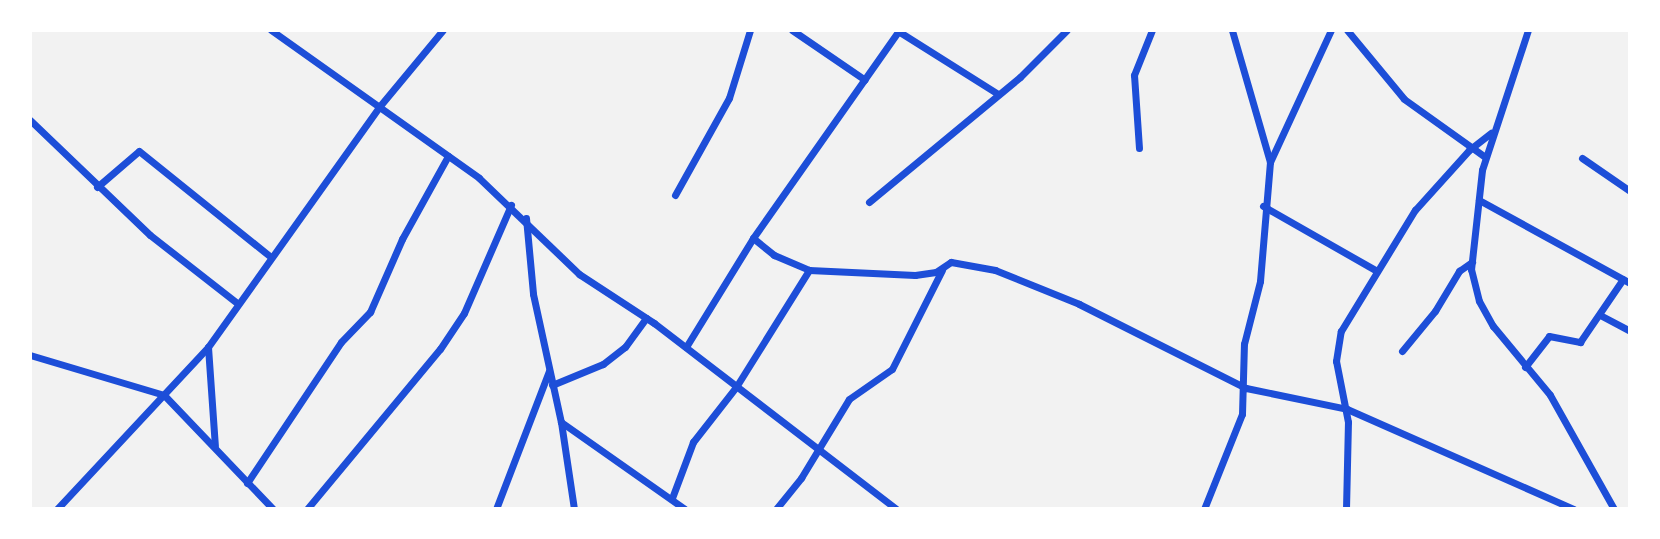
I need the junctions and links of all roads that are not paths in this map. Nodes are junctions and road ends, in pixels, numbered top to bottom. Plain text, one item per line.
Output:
1 (271, 30) edge
2 (443, 30) edge
3 (750, 30) edge
4 (792, 30) edge
5 (899, 30) edge
6 (1067, 30) edge
7 (1152, 30) edge
8 (1233, 30) edge
9 (1331, 30) edge
10 (1347, 30) edge
11 (1528, 30) edge
12 (865, 80) junction
13 (998, 94) junction
14 (379, 107) junction
15 (30, 120) edge
16 (1491, 133) junction
17 (1139, 148) dead end
18 (1469, 150) junction
19 (447, 156) junction
20 (1485, 157) junction
21 (1582, 158) dead end
22 (1270, 162) junction
23 (97, 187) junction
24 (1630, 191) edge
25 (675, 195) dead end
26 (1479, 200) junction
27 (870, 202) dead end
28 (511, 205) junction
29 (1263, 206) junction
30 (526, 218) junction
31 (753, 237) junction
32 (271, 257) junction
33 (1472, 262) junction
34 (944, 266) junction
35 (809, 270) junction
36 (1377, 271) junction
37 (1627, 281) edge
38 (237, 303) junction
39 (1600, 314) junction
40 (646, 318) junction
41 (1630, 331) edge
42 (208, 347) junction
43 (686, 347) junction
44 (1402, 351) dead end
45 (30, 355) edge
46 (1525, 367) junction
47 (549, 371) junction
48 (552, 385) junction
49 (736, 387) junction
50 (1246, 388) junction
51 (164, 395) junction
52 (1347, 409) junction
53 (561, 422) junction
54 (215, 447) junction
55 (820, 448) junction
56 (247, 483) junction
57 (672, 498) junction
58 (57, 509) edge
59 (273, 509) edge
60 (307, 509) edge
61 (496, 509) edge
62 (574, 509) edge
63 (684, 509) edge
64 (776, 509) edge
65 (896, 509) edge
66 (1204, 509) edge
67 (1346, 509) edge
68 (1574, 509) edge
69 (1614, 509) edge

1 - 14 street
2 - 14 street
3 - 25 street
4 - 12 street
5 - 12 street
5 - 13 street
6 - 13 street
7 - 17 street
8 - 22 street
9 - 22 street
10 - 18 street
11 - 16 street
12 - 31 street
13 - 27 street
14 - 19 street
14 - 32 street
15 - 23 street
16 - 18 street
16 - 20 street
18 - 20 street
18 - 36 street
19 - 28 street
19 - 56 street
20 - 26 street
21 - 24 street
22 - 29 street
23 - 32 street
23 - 38 street
26 - 33 street
26 - 37 street
28 - 30 street
28 - 60 street
29 - 36 street
29 - 50 street
30 - 40 street
30 - 47 street
31 - 35 street
31 - 43 street
32 - 38 street
33 - 44 street
33 - 46 street
34 - 35 street
34 - 50 street
34 - 55 street
35 - 49 street
36 - 52 street
37 - 39 street
38 - 42 street
39 - 41 street
39 - 46 street
40 - 43 street
40 - 48 street
42 - 51 street
42 - 54 street
43 - 49 street
45 - 51 street
46 - 69 street
47 - 48 street
47 - 61 street
48 - 53 street
49 - 55 street
49 - 57 street
50 - 52 street
50 - 66 street
51 - 54 street
51 - 58 street
52 - 67 street
52 - 68 street
53 - 57 street
53 - 62 street
54 - 56 street
55 - 64 street
55 - 65 street
56 - 59 street
57 - 63 street

